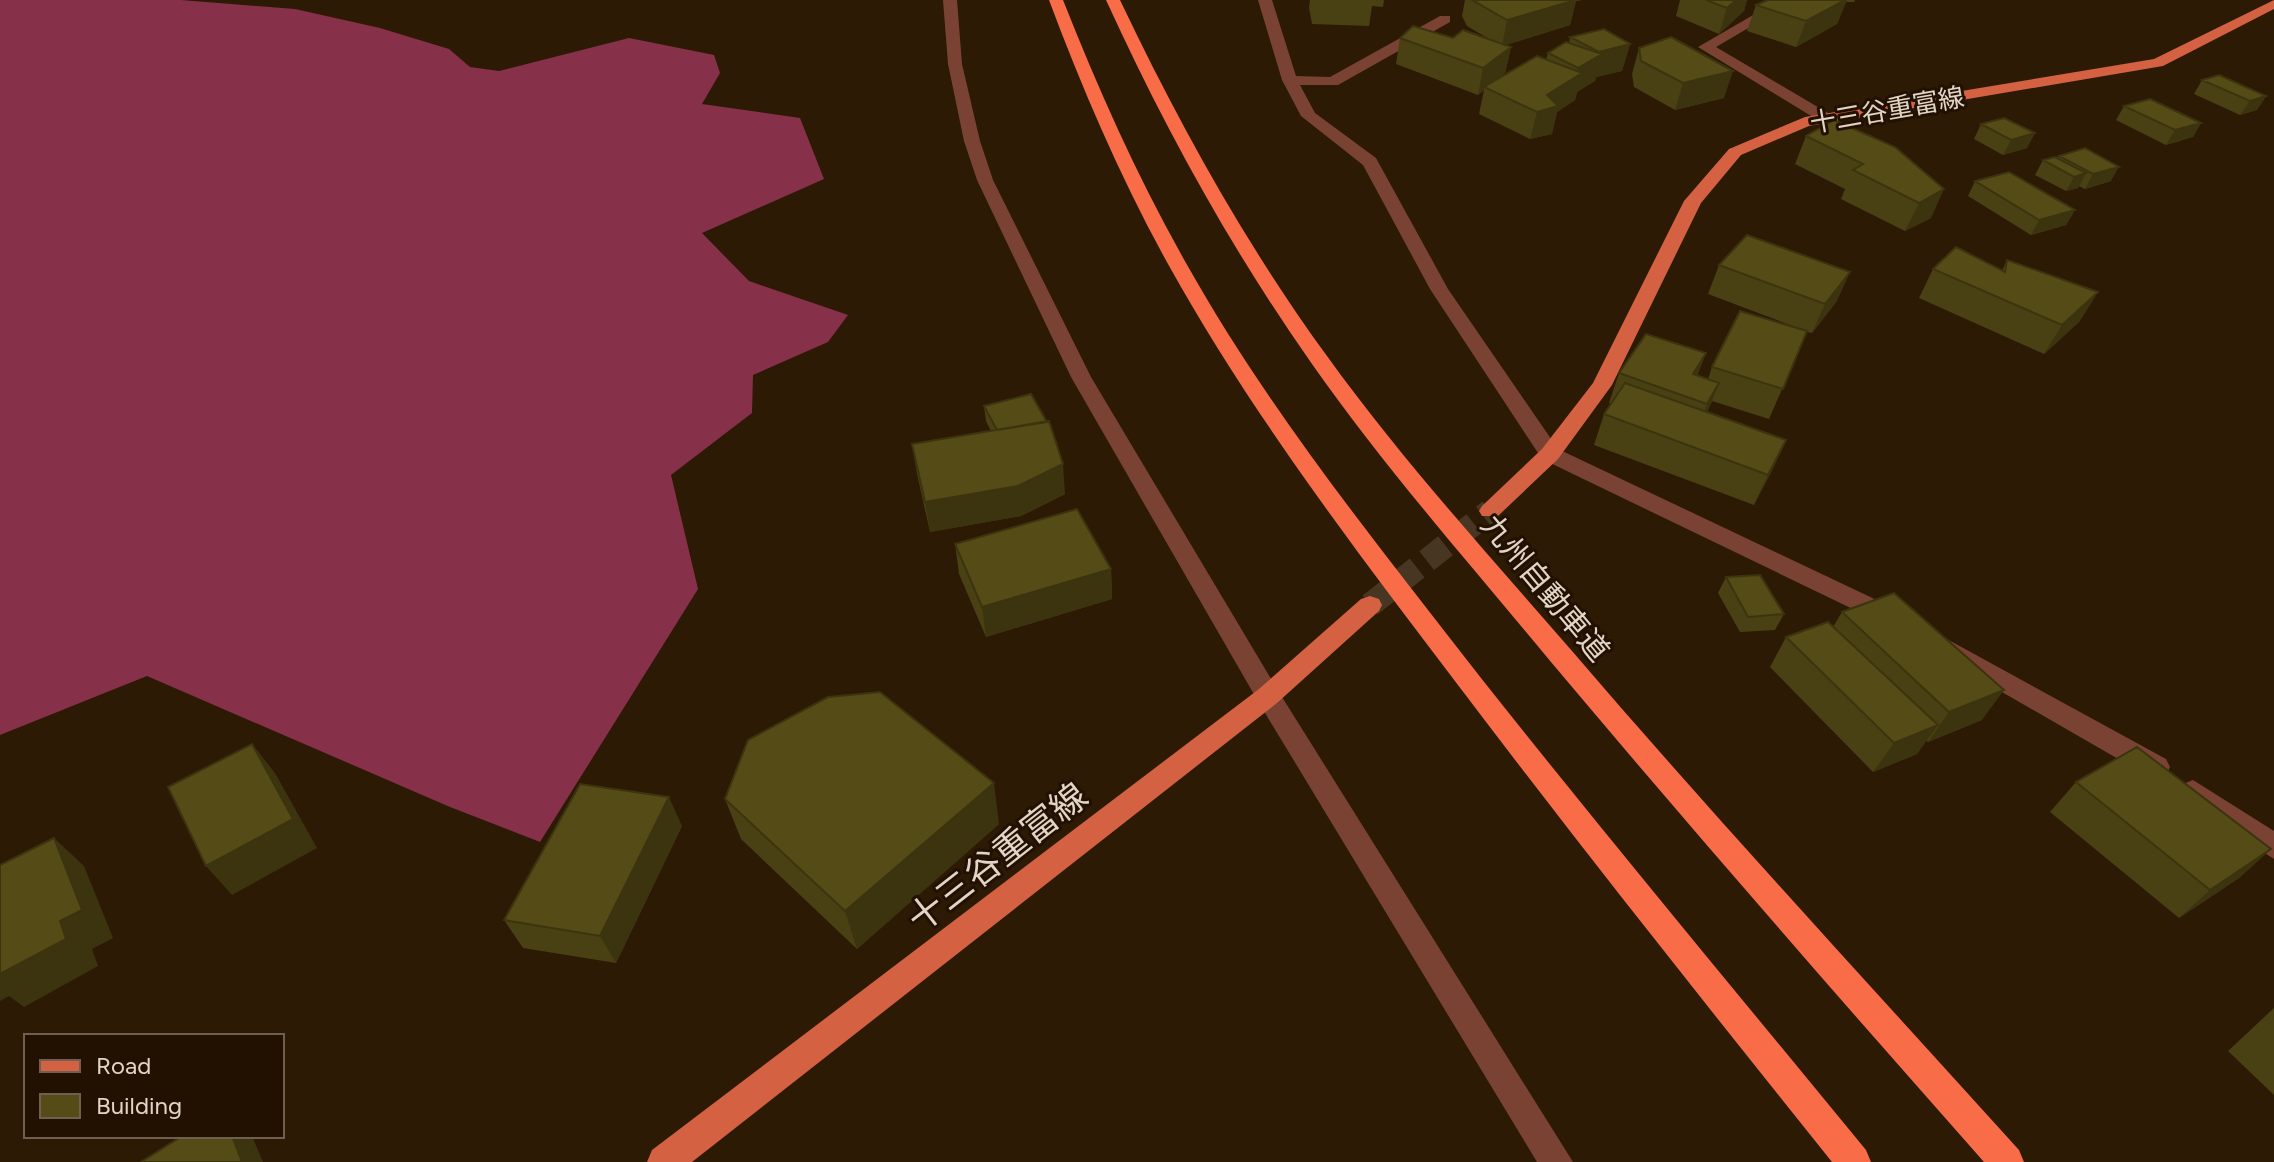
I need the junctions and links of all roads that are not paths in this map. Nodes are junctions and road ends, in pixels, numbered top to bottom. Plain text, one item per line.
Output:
1 (950, 0) edge
2 (1056, 0) edge
3 (1113, 0) edge
4 (1265, 0) edge
5 (1789, 0) edge
6 (2274, 4) edge
7 (1445, 19) dead end
8 (1290, 80) junction
9 (1827, 119) junction
10 (1550, 454) junction
11 (1490, 511) tunnel mouth
12 (1370, 605) tunnel mouth
13 (1268, 696) junction
14 (2274, 847) edge
15 (664, 1162) edge
16 (1556, 1162) edge
17 (1854, 1162) edge
18 (2007, 1162) edge

1 - 13 street
2 - 17 highway
3 - 18 highway, 九州自動車道
4 - 8 street
5 - 9 street
6 - 9 main road, 十三谷重富線
7 - 8 street
8 - 10 street
9 - 10 main road, 十三谷重富線
10 - 11 main road, 十三谷重富線
10 - 14 street
12 - 13 main road, 十三谷重富線
13 - 15 main road, 十三谷重富線
13 - 16 street

